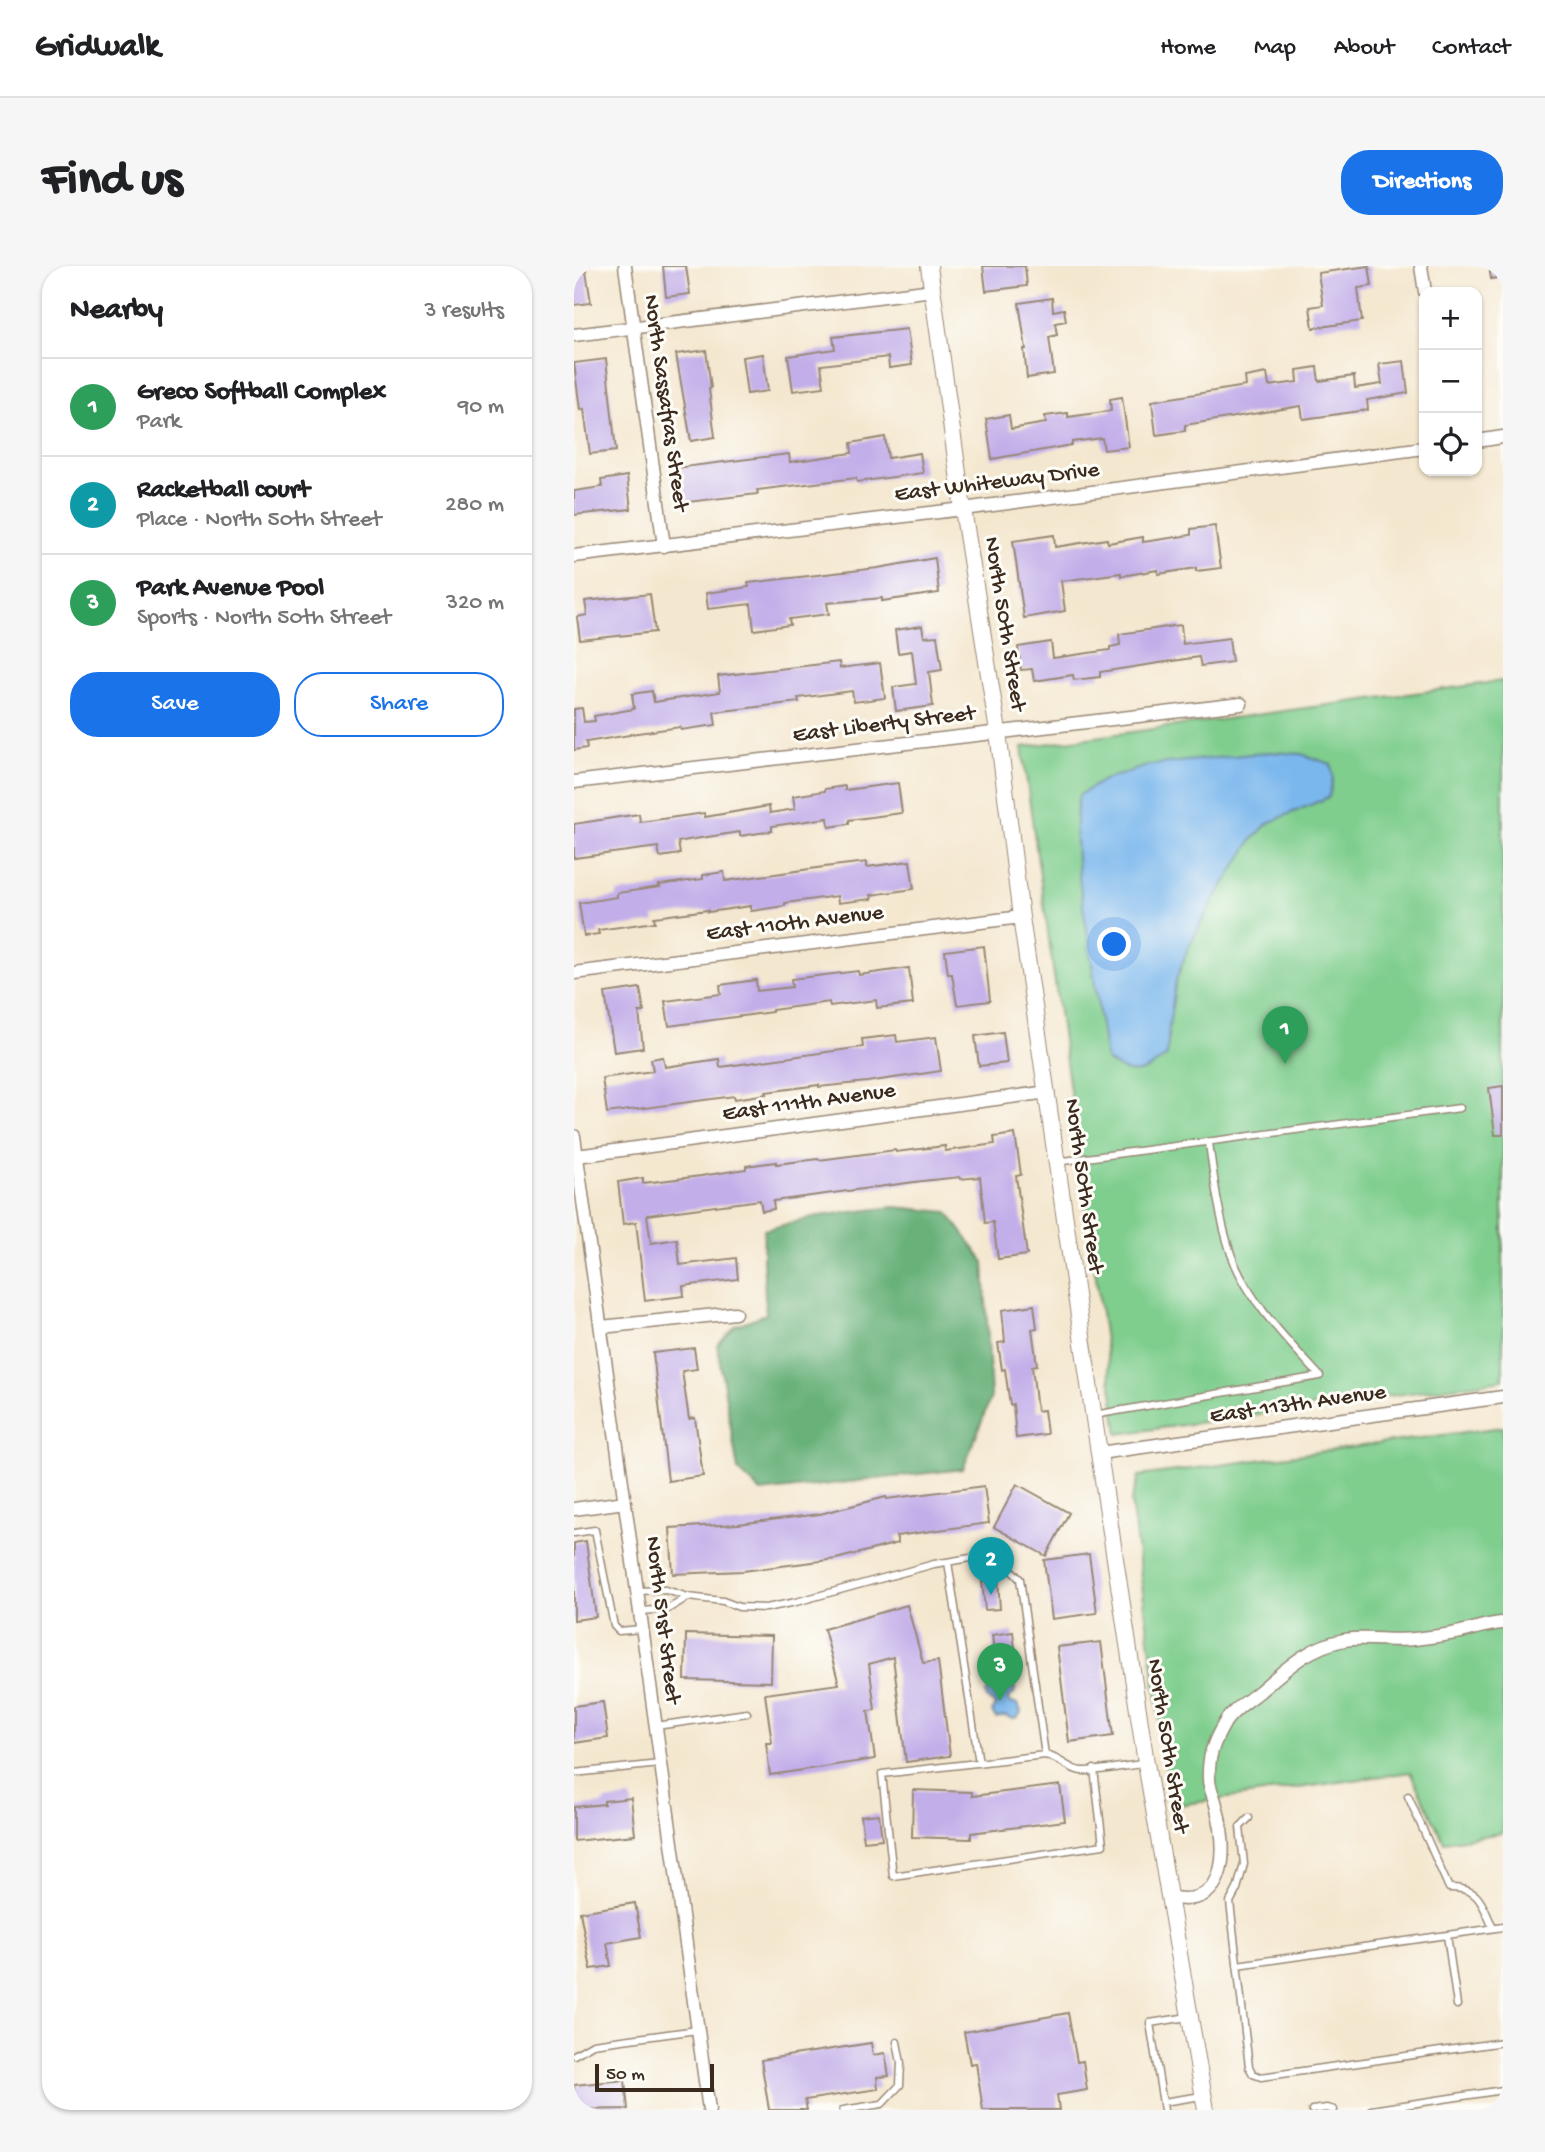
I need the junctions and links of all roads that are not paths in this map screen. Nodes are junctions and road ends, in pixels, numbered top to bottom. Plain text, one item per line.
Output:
1 (625, 266) edge
2 (929, 266) edge
3 (1421, 266) edge
4 (1424, 287) edge
5 (933, 290) junction
6 (634, 328) junction
7 (574, 335) edge
8 (1503, 438) edge
9 (1482, 440) edge
10 (1419, 449) edge
11 (963, 509) junction
12 (664, 546) junction
13 (574, 556) edge
14 (1241, 704) dead end
15 (998, 732) junction
16 (574, 782) edge
17 (1021, 917) junction
18 (574, 973) edge
19 (1048, 1092) junction
20 (1460, 1108) dead end
21 (574, 1136) edge
22 (1209, 1143) junction
23 (577, 1156) junction
24 (1056, 1162) junction
25 (735, 1313) dead end
26 (601, 1327) junction
27 (1503, 1397) edge
28 (1094, 1415) junction
29 (1099, 1453) junction
30 (625, 1502) junction
31 (574, 1510) edge
32 (574, 1533) edge
33 (948, 1562) junction
34 (636, 1591) junction
35 (688, 1597) junction
36 (639, 1611) junction
37 (1503, 1623) edge
38 (641, 1629) junction
39 (747, 1713) dead end
40 (654, 1726) junction
41 (1045, 1755) junction
42 (979, 1763) junction
43 (1146, 1763) junction
44 (660, 1764) junction
45 (1094, 1769) junction
46 (574, 1773) edge
47 (1408, 1796) dead end
48 (1249, 1818) dead end
49 (1169, 1897) junction
50 (1503, 1927) edge
51 (1493, 1928) junction
52 (1447, 1936) junction
53 (1237, 1965) junction
54 (1457, 2005) dead end
55 (1190, 2017) junction
56 (697, 2031) junction
57 (897, 2042) dead end
58 (1503, 2042) edge
59 (574, 2055) edge
60 (1503, 2090) edge
61 (1205, 2103) edge
62 (1163, 2106) edge
63 (709, 2110) edge
64 (843, 2110) edge
65 (1312, 2110) edge
66 (1334, 2110) edge
67 (1371, 2110) edge

1 - 6 street, North Sassafras Street
2 - 5 street, North 50th Street
3 - 4 street
5 - 6 street
5 - 11 street, North 50th Street
6 - 7 street
6 - 12 street, North Sassafras Street
8 - 9 street
10 - 11 street, East Whiteway Drive
11 - 12 street, East Whiteway Drive
11 - 15 street, North 50th Street
12 - 13 street, East Whiteway Drive
14 - 15 street, East Liberty Street
15 - 16 street, East Liberty Street
15 - 17 street, North 50th Street
17 - 18 street, East 110th Avenue
17 - 19 street, North 50th Street
19 - 23 street, East 111th Avenue
19 - 24 street, North 50th Street
20 - 22 lane
21 - 23 street, North 51st Street
22 - 24 lane
22 - 28 lane
23 - 26 street, North 51st Street
24 - 28 street, North 50th Street
25 - 26 street
26 - 30 street, North 51st Street
27 - 29 street, East 113th Avenue
28 - 29 street, North 50th Street
29 - 43 street, North 50th Street
30 - 31 street
30 - 34 street, North 51st Street
32 - 38 lane
33 - 35 lane
33 - 41 lane
33 - 42 lane
34 - 35 lane
34 - 36 street, North 51st Street
35 - 36 lane
36 - 38 street, North 51st Street
37 - 49 street
38 - 40 street, North 51st Street
39 - 40 lane
40 - 44 street, North 51st Street
41 - 42 lane
41 - 45 lane
42 - 45 lane
43 - 45 lane
43 - 49 street, North 50th Street
44 - 46 lane
44 - 56 street, North 51st Street
47 - 51 lane
48 - 53 lane
49 - 55 street, North 50th Street
50 - 51 lane
51 - 52 lane
52 - 53 lane
52 - 54 lane
53 - 58 lane
55 - 61 street, North 50th Street
55 - 62 lane
56 - 59 lane
56 - 63 street, North 51st Street
57 - 64 lane
60 - 67 lane
61 - 62 lane
65 - 66 lane

